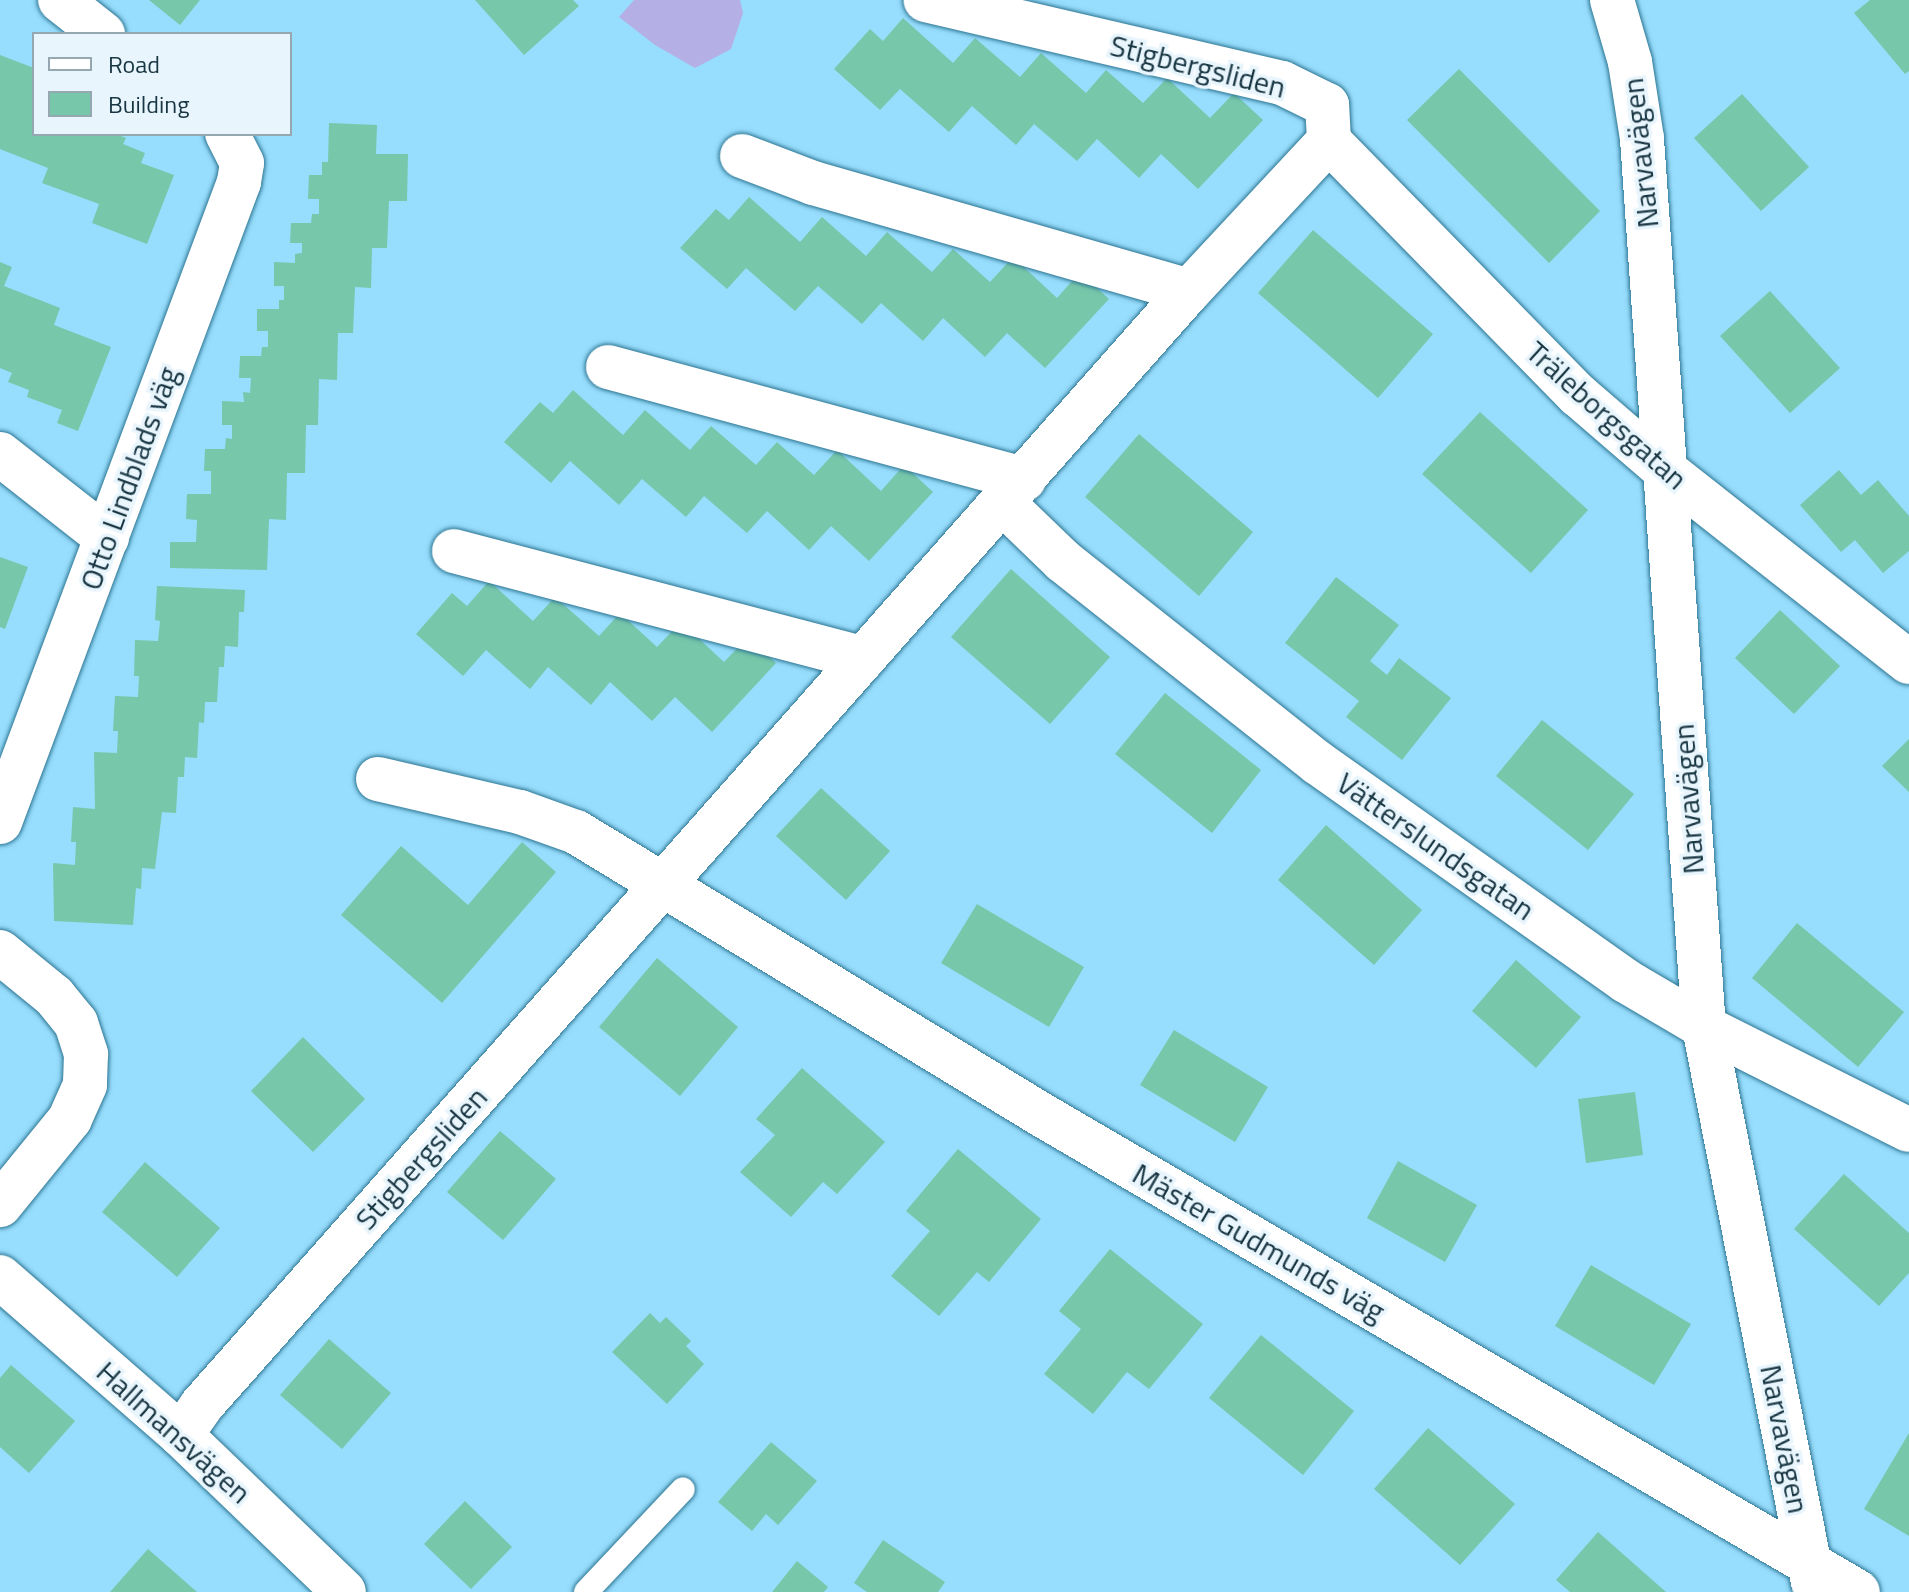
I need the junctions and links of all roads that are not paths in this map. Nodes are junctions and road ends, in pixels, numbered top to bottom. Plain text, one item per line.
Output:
1 (60, 0) edge
2 (926, 0) edge
3 (1612, 0) edge
4 (100, 32) edge
5 (228, 136) edge
6 (1329, 141) junction
7 (742, 156) dead end
8 (1189, 291) junction
9 (608, 367) dead end
10 (0, 454) edge
11 (1666, 471) junction
12 (1013, 491) junction
13 (107, 538) junction
14 (454, 551) dead end
15 (863, 658) junction
16 (1909, 662) edge
17 (378, 779) dead end
18 (0, 822) edge
19 (666, 883) junction
20 (0, 952) edge
21 (1704, 1027) junction
22 (1909, 1130) edge
23 (0, 1205) edge
24 (2, 1283) edge
25 (181, 1435) junction
26 (683, 1489) dead end
27 (1812, 1577) edge
28 (344, 1592) edge
29 (586, 1592) edge
30 (1858, 1592) edge

1 - 4 street
2 - 6 street, Stigbergsliden
3 - 11 street, Narvavägen
5 - 13 street, Otto Lindblads väg
6 - 8 street, Stigbergsliden
6 - 11 street, Träleborgsgatan
7 - 8 street
8 - 12 street, Stigbergsliden
9 - 12 street
10 - 13 street
11 - 16 street, Träleborgsgatan
11 - 21 street, Narvavägen
12 - 15 street, Stigbergsliden
12 - 21 street, Vätterslundsgatan
13 - 18 street, Otto Lindblads väg
14 - 15 street
15 - 19 street, Stigbergsliden
17 - 19 street
19 - 25 street, Stigbergsliden
19 - 27 street, Mäster Gudmunds väg
20 - 23 street
21 - 22 street, Vätterslundsgatan
21 - 27 street, Narvavägen
24 - 25 street, Hallmansvägen
25 - 28 street, Hallmansvägen
26 - 29 lane
27 - 30 street, Mäster Gudmunds väg

